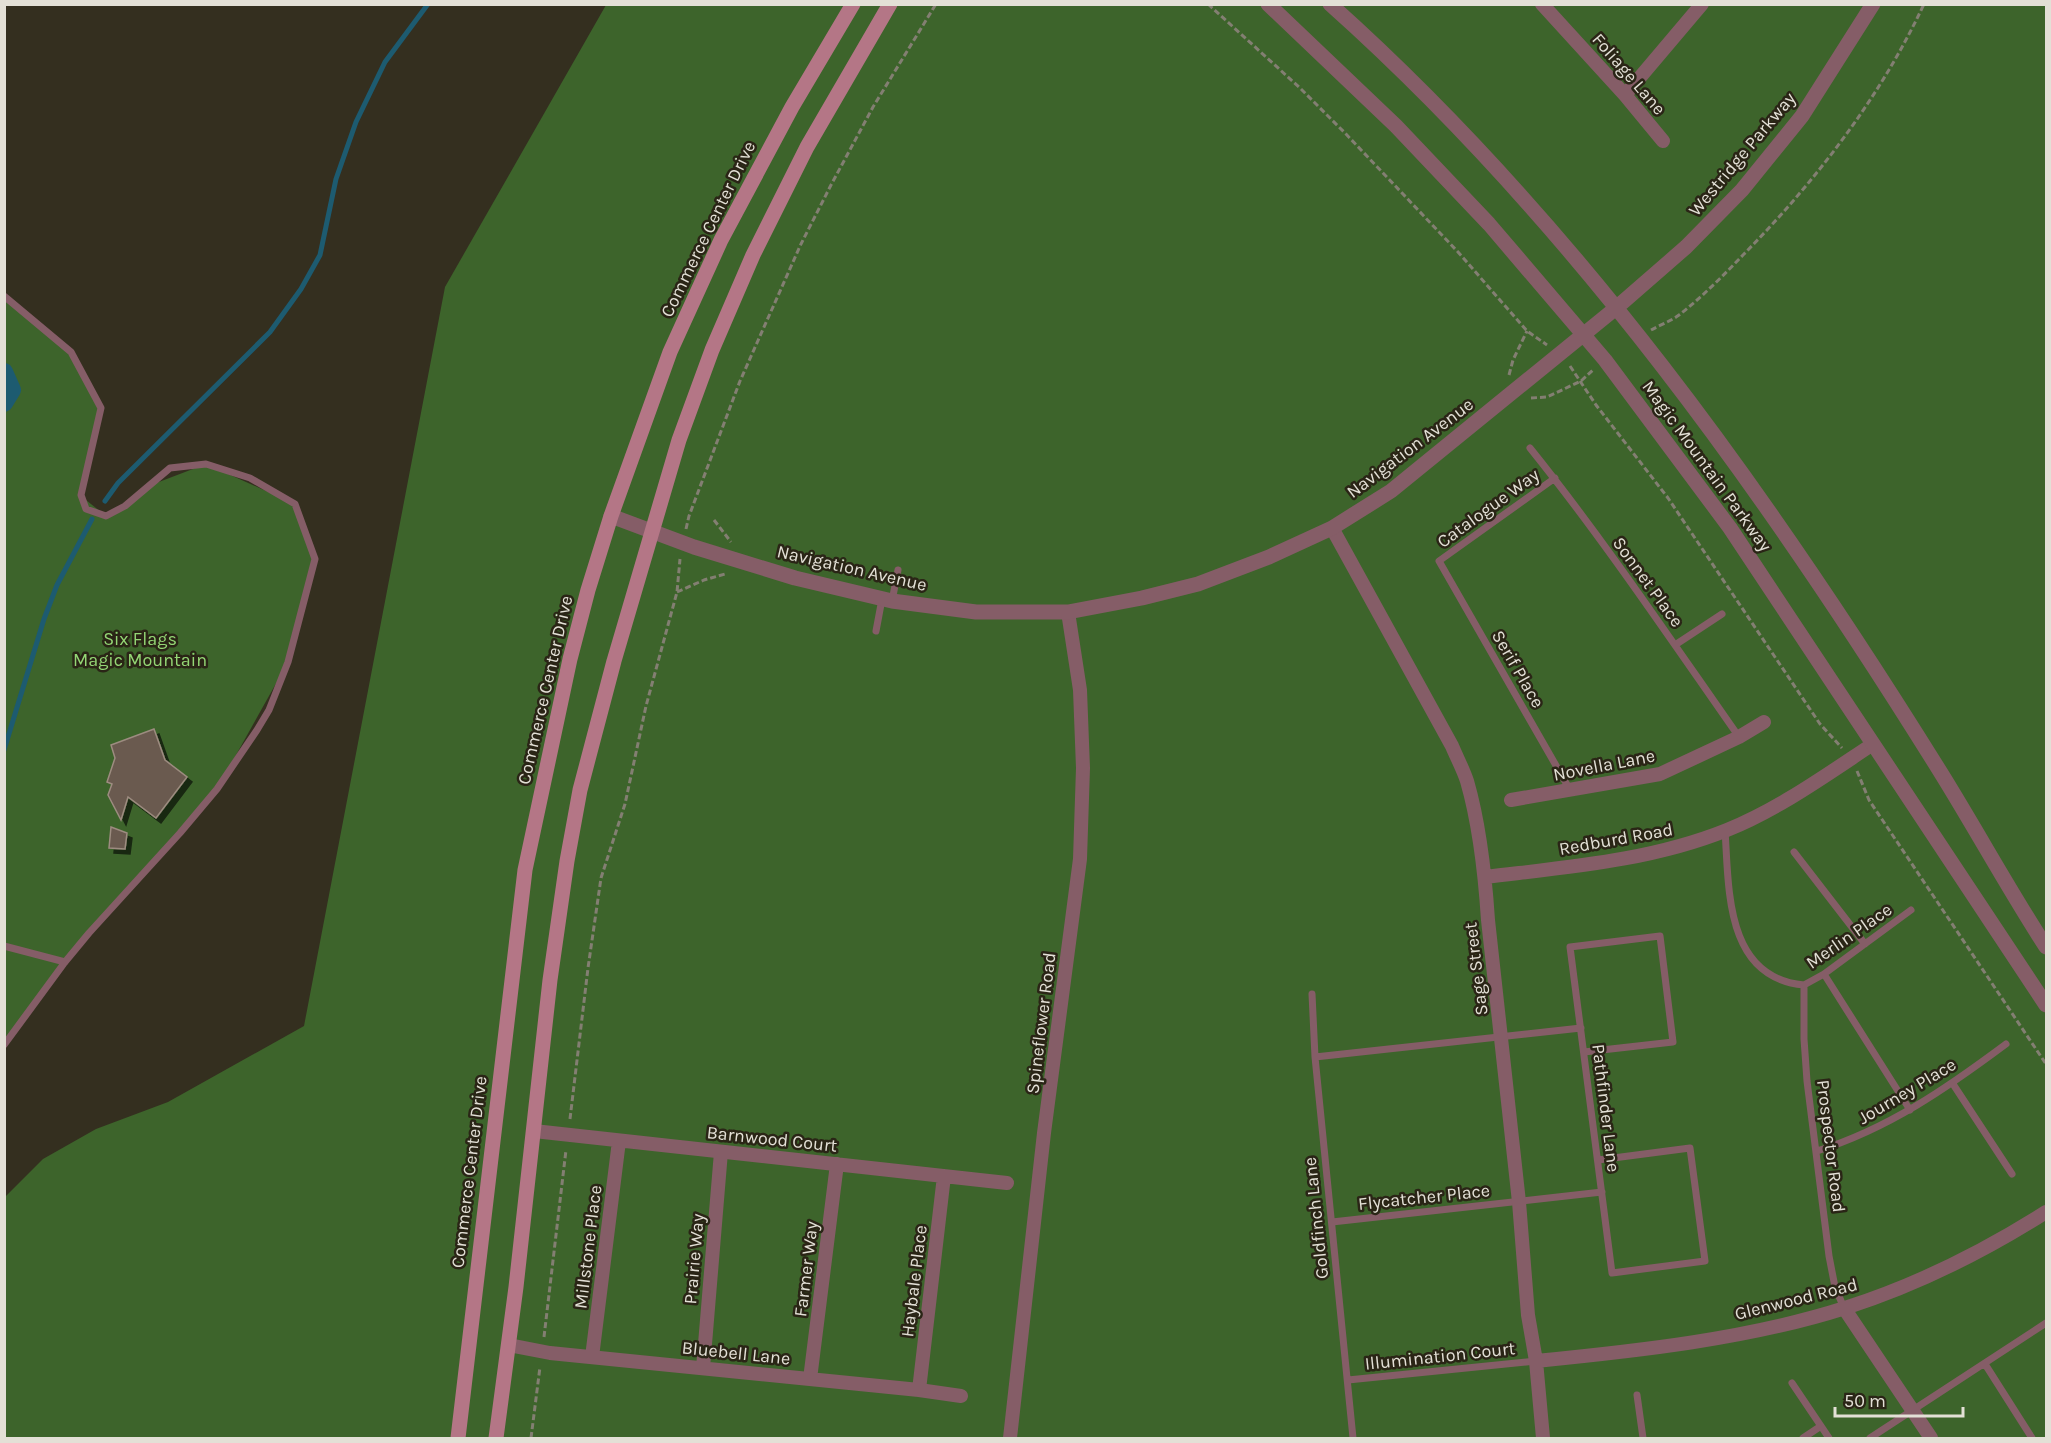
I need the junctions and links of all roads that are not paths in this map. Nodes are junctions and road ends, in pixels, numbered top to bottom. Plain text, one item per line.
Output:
1 (853, 4) edge
2 (890, 4) edge
3 (1268, 4) edge
4 (1330, 4) edge
5 (1542, 4) edge
6 (1702, 4) edge
7 (1873, 4) edge
8 (1626, 95) junction
9 (1663, 141) dead end
10 (4, 296) edge
11 (1617, 308) junction
12 (1584, 335) junction
13 (1530, 448) dead end
14 (1555, 478) junction
15 (611, 516) junction
16 (1332, 528) junction
17 (651, 531) junction
18 (1439, 561) joint
19 (898, 570) dead end
20 (887, 600) junction
21 (1068, 612) junction
22 (1722, 614) dead end
23 (876, 631) dead end
24 (1675, 645) junction
25 (1764, 722) dead end
26 (1739, 737) junction
27 (1873, 744) junction
28 (1571, 791) junction
29 (1511, 800) dead end
30 (1725, 831) junction
31 (1794, 852) dead end
32 (1485, 877) junction
33 (1911, 910) dead end
34 (1865, 944) junction
35 (4, 946) edge
36 (2046, 947) edge
37 (65, 962) junction
38 (1824, 974) junction
39 (1804, 985) junction
40 (1312, 994) dead end
41 (2046, 1005) edge
42 (1581, 1028) junction
43 (1502, 1037) junction
44 (2006, 1044) dead end
45 (4, 1045) edge
46 (1584, 1052) junction
47 (1315, 1057) junction
48 (1953, 1084) junction
49 (1910, 1110) junction
50 (534, 1131) junction
51 (619, 1141) junction
52 (1817, 1151) junction
53 (721, 1152) junction
54 (1598, 1160) junction
55 (837, 1164) junction
56 (2012, 1174) dead end
57 (944, 1176) junction
58 (1006, 1183) dead end
59 (1602, 1192) junction
60 (1519, 1202) junction
61 (2046, 1212) edge
62 (1332, 1222) junction
63 (1844, 1308) junction
64 (2046, 1323) edge
65 (509, 1345) junction
66 (592, 1357) junction
67 (1536, 1361) junction
68 (1984, 1364) junction
69 (703, 1368) junction
70 (810, 1379) junction
71 (1348, 1380) junction
72 (1792, 1383) dead end
73 (919, 1390) junction
74 (1637, 1395) dead end
75 (961, 1396) dead end
76 (1912, 1411) junction
77 (1821, 1426) junction
78 (458, 1438) edge
79 (496, 1438) edge
80 (1010, 1438) edge
81 (1353, 1438) edge
82 (1543, 1438) edge
83 (1643, 1438) edge
84 (1803, 1438) edge
85 (1829, 1438) edge
86 (1870, 1438) edge
87 (1931, 1438) edge
88 (2032, 1438) edge

1 - 15 main road, Commerce Center Drive
2 - 17 main road
3 - 12 street, Magic Mountain Parkway
4 - 11 street, Magic Mountain Parkway
5 - 8 street, Foliage Lane
6 - 8 street
7 - 11 street, Westridge Parkway
8 - 9 street, Foliage Lane
10 - 37 lane
11 - 12 street, Navigation Avenue
11 - 36 street, Magic Mountain Parkway
12 - 16 street, Navigation Avenue
12 - 27 street, Magic Mountain Parkway
13 - 14 lane, Sonnet Place
14 - 18 lane, Catalogue Way
14 - 24 lane, Sonnet Place
15 - 17 street, Navigation Avenue
15 - 78 main road, Commerce Center Drive
16 - 21 street, Navigation Avenue
16 - 32 street, Sage Street
17 - 20 street, Navigation Avenue
17 - 50 main road
18 - 28 lane, Serif Place
19 - 20 lane
20 - 21 street, Navigation Avenue
20 - 23 lane
21 - 80 street, Spineflower Road
22 - 24 lane
24 - 26 lane, Sonnet Place
25 - 26 street, Novella Lane
26 - 28 street, Novella Lane
27 - 30 street, Redburd Road
27 - 41 street, Magic Mountain Parkway
28 - 29 street, Novella Lane
30 - 32 street, Redburd Road
30 - 39 lane
31 - 34 lane
32 - 43 street, Sage Street
33 - 34 lane, Merlin Place
34 - 38 lane, Merlin Place
35 - 37 lane
37 - 45 lane
38 - 39 lane, Merlin Place
38 - 49 lane
39 - 52 lane, Prospector Road
40 - 47 lane, Goldfinch Lane
42 - 43 lane
42 - 46 lane, Pathfinder Lane
42 - 46 lane, Pathfinder Lane
43 - 47 lane
43 - 60 street, Sage Street
44 - 48 lane, Journey Place
46 - 54 lane, Pathfinder Lane
47 - 62 lane, Goldfinch Lane
48 - 49 lane, Journey Place
48 - 56 lane
49 - 52 lane, Journey Place
50 - 51 street, Barnwood Court
50 - 65 main road
51 - 53 street, Barnwood Court
51 - 66 street, Millstone Place
52 - 63 lane, Prospector Road
53 - 55 street, Barnwood Court
53 - 69 street, Prairie Way
54 - 59 lane, Pathfinder Lane
54 - 59 lane, Pathfinder Lane
55 - 57 street, Barnwood Court
55 - 70 street, Farmer Way
57 - 58 street, Barnwood Court
57 - 73 street, Haybale Place
59 - 60 lane, Flycatcher Place
60 - 62 lane, Flycatcher Place
60 - 67 street, Sage Street
61 - 63 street, Glenwood Road
62 - 71 lane, Goldfinch Lane
63 - 67 street, Glenwood Road
63 - 76 street
64 - 68 lane
65 - 66 street, Bluebell Lane
65 - 79 main road
66 - 69 street, Bluebell Lane
67 - 71 lane, Illumination Court
67 - 82 street, Sage Street
68 - 76 lane
68 - 88 lane
69 - 70 street, Bluebell Lane
70 - 73 street, Bluebell Lane
71 - 81 lane, Goldfinch Lane
72 - 77 lane
73 - 75 street, Bluebell Lane
74 - 83 lane
76 - 86 lane
76 - 87 street
77 - 84 lane
77 - 85 lane

